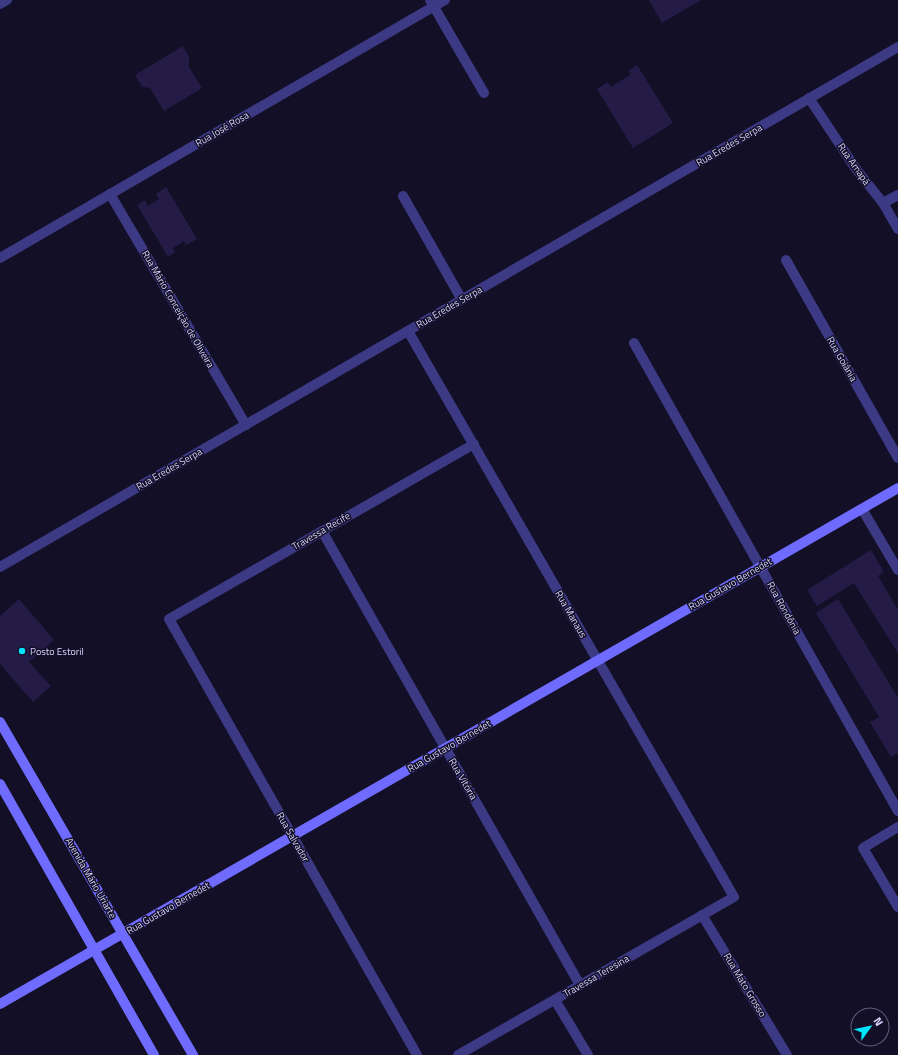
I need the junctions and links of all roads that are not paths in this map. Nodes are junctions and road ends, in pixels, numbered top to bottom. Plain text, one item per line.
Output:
1 (7, 0) edge
2 (445, 0) edge
3 (432, 3) edge
4 (0, 4) edge
5 (898, 47) edge
6 (484, 93) dead end
7 (810, 98) junction
8 (110, 194) junction
9 (898, 195) edge
10 (403, 196) dead end
11 (883, 204) junction
12 (898, 229) edge
13 (0, 258) edge
14 (786, 260) dead end
15 (462, 300) junction
16 (408, 331) junction
17 (634, 343) dead end
18 (246, 425) junction
19 (474, 444) junction
20 (898, 458) edge
21 (898, 488) edge
22 (862, 509) junction
23 (322, 531) junction
24 (0, 566) edge
25 (760, 567) junction
26 (898, 570) edge
27 (169, 619) joint
28 (598, 660) junction
29 (0, 722) edge
30 (445, 748) junction
31 (0, 784) edge
32 (898, 811) edge
33 (898, 827) edge
34 (292, 836) junction
35 (734, 897) joint
36 (898, 907) edge
37 (702, 915) junction
38 (123, 934) junction
39 (94, 950) junction
40 (580, 985) junction
41 (555, 1000) junction
42 (0, 1004) edge
43 (154, 1055) edge
44 (193, 1055) edge
45 (417, 1055) edge
46 (458, 1055) edge
47 (588, 1055) edge
48 (787, 1055) edge

1 - 4 street
2 - 3 street, Rua José Rosa
3 - 6 street
3 - 8 street, Rua José Rosa
5 - 7 street, Rua Eredes Serpa
7 - 11 street, Rua Amapá
7 - 15 street, Rua Eredes Serpa
8 - 13 street, Rua José Rosa
8 - 18 street, Rua Mário Conceição de Oliveira
9 - 11 street
10 - 15 street
11 - 12 street, Rua Amapá
14 - 20 street, Rua Goiânia
15 - 16 street, Rua Eredes Serpa
16 - 18 street, Rua Eredes Serpa
16 - 19 street, Rua Manaus
17 - 25 street, Rua Rondônia
18 - 24 street, Rua Eredes Serpa
19 - 23 street, Travessa Recife
19 - 28 street, Rua Manaus
21 - 22 main road, Rua Gustavo Bernedet
22 - 25 main road, Rua Gustavo Bernedet
22 - 26 street
23 - 27 street, Travessa Recife
23 - 30 street, Rua Vitória
25 - 28 main road, Rua Gustavo Bernedet
25 - 32 street, Rua Rondônia
27 - 34 street, Rua Salvador
28 - 30 main road, Rua Gustavo Bernedet
28 - 35 street, Rua Manaus
29 - 38 main road, Avenida Mário Uriarte
30 - 34 main road, Rua Gustavo Bernedet
30 - 40 street, Rua Vitória
31 - 39 main road
33 - 36 street
34 - 38 main road, Rua Gustavo Bernedet
34 - 45 street, Rua Salvador
35 - 37 street, Travessa Teresina
37 - 40 street, Travessa Teresina
37 - 48 street, Rua Mato Grosso
38 - 39 main road, Rua Gustavo Bernedet
38 - 44 main road, Avenida Mário Uriarte
39 - 42 main road, Rua Gustavo Bernedet
39 - 43 main road
40 - 41 street, Travessa Teresina
41 - 46 street, Travessa Teresina
41 - 47 street

